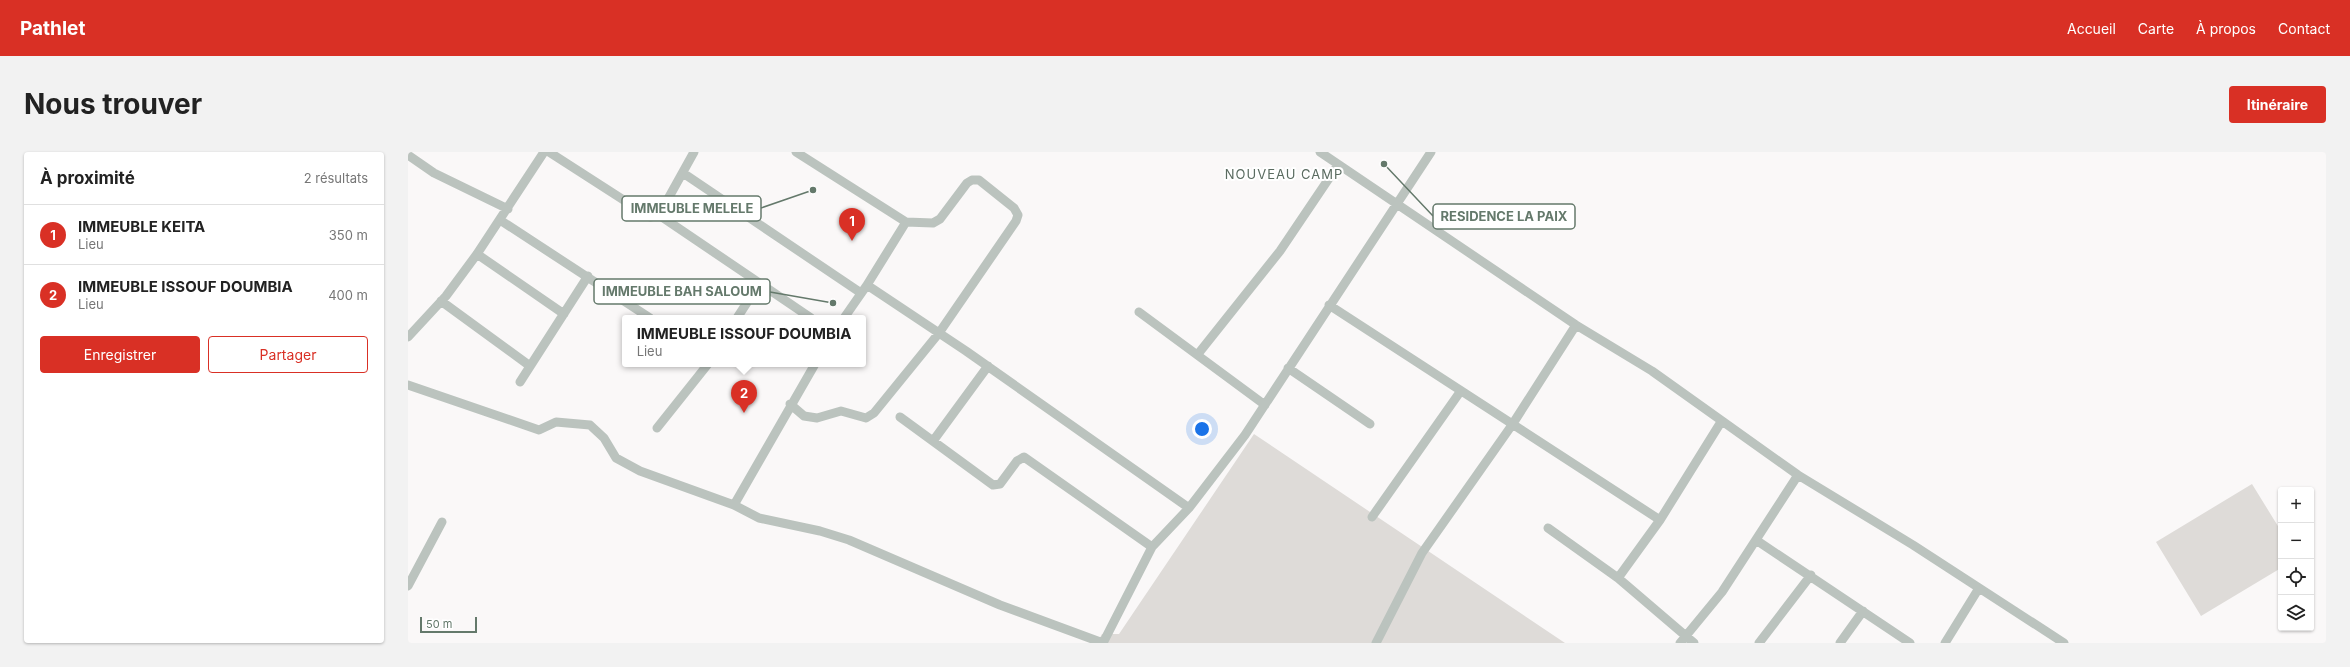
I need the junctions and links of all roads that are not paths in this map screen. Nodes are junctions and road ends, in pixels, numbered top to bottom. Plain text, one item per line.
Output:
1 (544, 152) edge
2 (548, 152) edge
3 (694, 152) edge
4 (796, 152) edge
5 (1320, 152) edge
6 (1431, 152) edge
7 (408, 155) edge
8 (1338, 165) junction
9 (682, 173) junction
10 (1396, 203) junction
11 (508, 210) junction
12 (659, 215) junction
13 (500, 220) junction
14 (906, 222) junction
15 (477, 254) junction
16 (588, 276) junction
17 (760, 284) junction
18 (867, 285) junction
19 (861, 293) junction
20 (441, 301) junction
21 (1329, 305) junction
22 (1139, 312) dead end
23 (564, 314) junction
24 (646, 315) edge
25 (739, 315) edge
26 (806, 315) edge
27 (846, 315) edge
28 (1576, 325) junction
29 (939, 333) junction
30 (408, 337) edge
31 (1198, 354) junction
32 (530, 366) junction
33 (988, 366) junction
34 (706, 367) edge
35 (813, 367) edge
36 (1288, 368) junction
37 (520, 382) dead end
38 (408, 385) edge
39 (1460, 392) junction
40 (790, 404) junction
41 (1265, 405) junction
42 (900, 417) dead end
43 (1721, 422) junction
44 (1370, 424) dead end
45 (1512, 425) junction
46 (657, 428) dead end
47 (933, 441) junction
48 (1798, 475) junction
49 (734, 505) junction
50 (1189, 508) junction
51 (1372, 517) dead end
52 (1660, 520) junction
53 (442, 522) dead end
54 (1548, 528) dead end
55 (1756, 540) junction
56 (1152, 547) junction
57 (1810, 575) junction
58 (1618, 578) junction
59 (408, 586) edge
60 (1979, 588) junction
61 (1863, 611) junction
62 (1683, 640) edge
63 (1103, 643) edge
64 (1376, 643) edge
65 (1694, 643) edge
66 (1759, 643) edge
67 (1840, 643) edge
68 (1910, 643) edge
69 (1945, 643) edge
70 (2064, 643) edge

1 - 11 street
2 - 12 street
3 - 9 street
4 - 14 street
5 - 8 street
6 - 10 street
7 - 11 street
8 - 10 street
8 - 31 street
9 - 12 street
9 - 19 street
10 - 21 street
10 - 28 street
11 - 13 street
12 - 17 street
13 - 15 street
13 - 16 street
14 - 18 street
14 - 29 street
15 - 20 street
15 - 23 street
16 - 23 street
16 - 24 street
17 - 25 street
17 - 26 street
18 - 19 street
18 - 29 street
19 - 27 street
20 - 30 street
20 - 32 street
21 - 36 street
21 - 39 street
22 - 31 street
23 - 32 street
28 - 43 street
28 - 45 street
29 - 33 street
29 - 40 street
31 - 41 street
32 - 37 street
33 - 47 street
33 - 50 street
34 - 46 street
35 - 40 street
36 - 41 street
36 - 44 street
38 - 49 street
39 - 45 street
39 - 51 street
40 - 49 street
41 - 50 street
42 - 47 street
43 - 48 street
43 - 52 street
45 - 52 street
45 - 64 street
47 - 56 street
48 - 55 street
48 - 60 street
49 - 63 street
50 - 56 street
52 - 58 street
53 - 59 street
54 - 58 street
55 - 57 street
55 - 62 street
56 - 63 street
57 - 61 street
57 - 66 street
58 - 62 street
60 - 69 street
60 - 70 street
61 - 67 street
61 - 68 street
62 - 65 street

